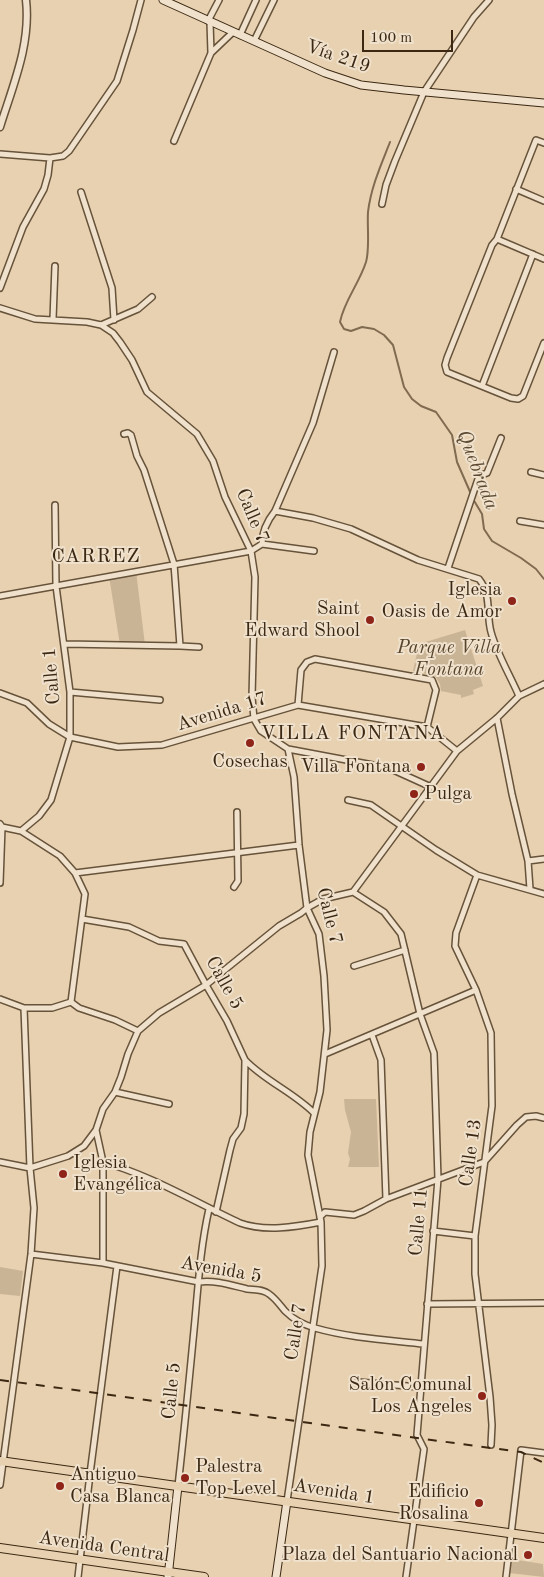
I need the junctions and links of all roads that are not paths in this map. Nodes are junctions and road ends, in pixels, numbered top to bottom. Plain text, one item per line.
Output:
1 (26, 0) edge
2 (141, 0) edge
3 (163, 0) edge
4 (219, 0) edge
5 (256, 0) edge
6 (274, 0) edge
7 (489, 0) edge
8 (209, 22) junction
9 (236, 33) junction
10 (254, 42) junction
11 (211, 53) junction
12 (424, 92) junction
13 (544, 103) edge
14 (0, 127) edge
15 (174, 141) dead end
16 (544, 143) edge
17 (0, 154) edge
18 (50, 158) junction
19 (516, 189) junction
20 (81, 192) dead end
21 (544, 201) edge
22 (382, 204) dead end
23 (497, 239) junction
24 (534, 254) junction
25 (544, 259) edge
26 (55, 266) dead end
27 (0, 288) edge
28 (152, 297) dead end
29 (0, 309) edge
30 (53, 320) junction
31 (114, 320) junction
32 (101, 326) junction
33 (544, 343) edge
34 (334, 352) dead end
35 (482, 386) junction
36 (124, 434) dead end
37 (501, 438) dead end
38 (532, 472) dead end
39 (544, 475) edge
40 (55, 505) dead end
41 (275, 511) junction
42 (520, 521) dead end
43 (544, 525) edge
44 (262, 544) junction
45 (251, 551) junction
46 (314, 551) dead end
47 (174, 564) junction
48 (448, 568) junction
49 (56, 586) junction
50 (0, 596) edge
51 (64, 644) junction
52 (180, 646) junction
53 (199, 648) dead end
54 (544, 684) edge
55 (70, 692) junction
56 (0, 693) edge
57 (520, 696) junction
58 (160, 700) dead end
59 (298, 705) junction
60 (497, 718) junction
61 (254, 719) junction
62 (427, 728) junction
63 (70, 737) junction
64 (288, 749) junction
65 (457, 751) junction
66 (431, 787) junction
67 (348, 800) dead end
68 (237, 812) dead end
69 (1, 826) edge
70 (402, 826) junction
71 (21, 831) junction
72 (299, 845) junction
73 (237, 853) junction
74 (544, 859) edge
75 (528, 860) junction
76 (75, 874) junction
77 (477, 875) junction
78 (0, 883) edge
79 (234, 887) dead end
80 (530, 889) junction
81 (353, 892) junction
82 (537, 892) junction
83 (544, 894) edge
84 (544, 898) edge
85 (307, 908) junction
86 (82, 919) junction
87 (405, 950) junction
88 (354, 966) dead end
89 (206, 985) junction
90 (476, 990) junction
91 (0, 999) edge
92 (71, 1002) junction
93 (24, 1008) junction
94 (420, 1014) junction
95 (138, 1031) junction
96 (372, 1035) junction
97 (326, 1054) junction
98 (245, 1060) junction
99 (115, 1092) junction
100 (169, 1104) dead end
101 (314, 1112) junction
102 (544, 1118) edge
103 (96, 1130) junction
104 (0, 1162) edge
105 (103, 1162) junction
106 (484, 1162) junction
107 (30, 1168) junction
108 (438, 1179) junction
109 (386, 1199) junction
110 (209, 1209) junction
111 (216, 1212) junction
112 (320, 1220) junction
113 (433, 1231) junction
114 (476, 1236) junction
115 (32, 1254) junction
116 (103, 1263) junction
117 (117, 1266) junction
118 (199, 1282) junction
119 (544, 1303) edge
120 (427, 1304) junction
121 (478, 1304) junction
122 (314, 1328) junction
123 (424, 1344) junction
124 (358, 1382) dead end
125 (420, 1387) junction
126 (490, 1445) dead end
127 (544, 1453) edge
128 (1, 1462) edge
129 (90, 1474) junction
130 (0, 1486) edge
131 (178, 1486) junction
132 (287, 1501) junction
133 (414, 1520) junction
134 (511, 1533) junction
135 (544, 1538) edge
136 (0, 1548) edge
137 (80, 1560) junction
138 (168, 1574) edge
139 (78, 1577) edge
140 (204, 1577) edge
141 (276, 1577) edge
142 (406, 1577) edge
143 (506, 1577) edge

1 - 14 street
2 - 18 street
3 - 8 main road, Vía 219
4 - 8 street
5 - 9 street
6 - 10 street
7 - 12 street
8 - 9 main road, Vía 219
8 - 11 street
9 - 10 main road, Vía 219
9 - 11 street
10 - 12 main road, Vía 219
11 - 15 street
12 - 13 main road, Vía 219
12 - 22 street
16 - 19 street
17 - 18 street
18 - 27 street
19 - 21 street
19 - 23 street
20 - 31 street
23 - 24 street
23 - 35 street
24 - 25 street
24 - 35 street
26 - 30 street
28 - 31 street
29 - 30 street
30 - 32 street
31 - 32 street
32 - 45 street, Calle 7
33 - 35 street
34 - 41 street
36 - 47 street
37 - 48 street
38 - 39 street
40 - 49 street, Calle 1
41 - 44 street
41 - 48 street
42 - 43 street
44 - 45 street
44 - 46 street
45 - 47 street
45 - 61 street, Calle 7
47 - 49 street
47 - 52 street
48 - 57 street
49 - 50 street
49 - 51 street, Calle 1
51 - 52 street
51 - 55 street, Calle 1
52 - 53 street
54 - 57 street
55 - 58 street
55 - 63 street, Calle 1
56 - 63 street, Avenida 17
57 - 60 street
59 - 61 street, Avenida 17
59 - 62 street, Avenida 17
59 - 62 street
60 - 65 street
60 - 75 street
61 - 63 street, Avenida 17
61 - 64 street
62 - 65 street, Avenida 17
63 - 71 street, Calle 1
64 - 66 street
64 - 72 street, Calle 7
65 - 66 street
66 - 70 street
67 - 70 street
68 - 73 street
69 - 71 street
69 - 78 street
70 - 77 street
70 - 81 street
71 - 76 street
72 - 73 street
72 - 85 street, Calle 7
73 - 76 street
73 - 79 street
74 - 75 street
75 - 80 street
76 - 86 street
77 - 80 street
77 - 90 street, Calle 13
80 - 82 street
81 - 85 street
81 - 87 street, Calle 11
82 - 83 street
82 - 84 street
85 - 89 street
85 - 97 street, Calle 7
86 - 89 street, Calle 5
86 - 92 street
87 - 88 street
87 - 94 street, Calle 11
89 - 95 street
89 - 98 street, Calle 5
90 - 94 street
90 - 106 street, Calle 13
91 - 93 street
92 - 93 street
92 - 95 street
93 - 107 street
94 - 96 street
94 - 108 street, Calle 11
95 - 99 street
96 - 97 street
96 - 109 street
97 - 101 street, Calle 7
98 - 101 street
98 - 111 street, Calle 5
99 - 100 street
99 - 103 street
101 - 112 street, Calle 7
102 - 106 street
103 - 105 street
103 - 107 street
104 - 107 street
105 - 110 street
105 - 116 street
106 - 108 street
106 - 114 street, Calle 13
107 - 115 street
108 - 109 street
108 - 113 street, Calle 11
109 - 112 street
110 - 111 street
110 - 118 street, Calle 5
111 - 112 street
112 - 122 street, Calle 7
113 - 114 street
113 - 120 street, Calle 11
114 - 121 street, Calle 13
115 - 116 street, Avenida 5
115 - 128 street
116 - 117 street, Avenida 5
117 - 118 street, Avenida 5
117 - 129 street
118 - 122 street, Avenida 5
118 - 131 street, Calle 5
119 - 121 street
120 - 121 street
120 - 123 street, Calle 11
121 - 126 street, Calle 13
122 - 123 street, Avenida 5
122 - 132 street, Calle 7
123 - 125 street, Calle 11
124 - 125 street
125 - 133 street, Calle 11
127 - 134 street
128 - 129 main road, Avenida 1
128 - 130 street
129 - 131 main road, Avenida 1
129 - 137 street
131 - 132 main road, Avenida 1
131 - 138 main road, Calle 5
132 - 133 main road, Avenida 1
132 - 141 main road, Calle 7
133 - 134 main road, Avenida 1
133 - 142 street, Calle 11
134 - 135 main road, Avenida 1
134 - 143 street
136 - 137 main road, Avenida Central
137 - 138 main road, Avenida Central
137 - 139 street
138 - 140 main road, Avenida Central

